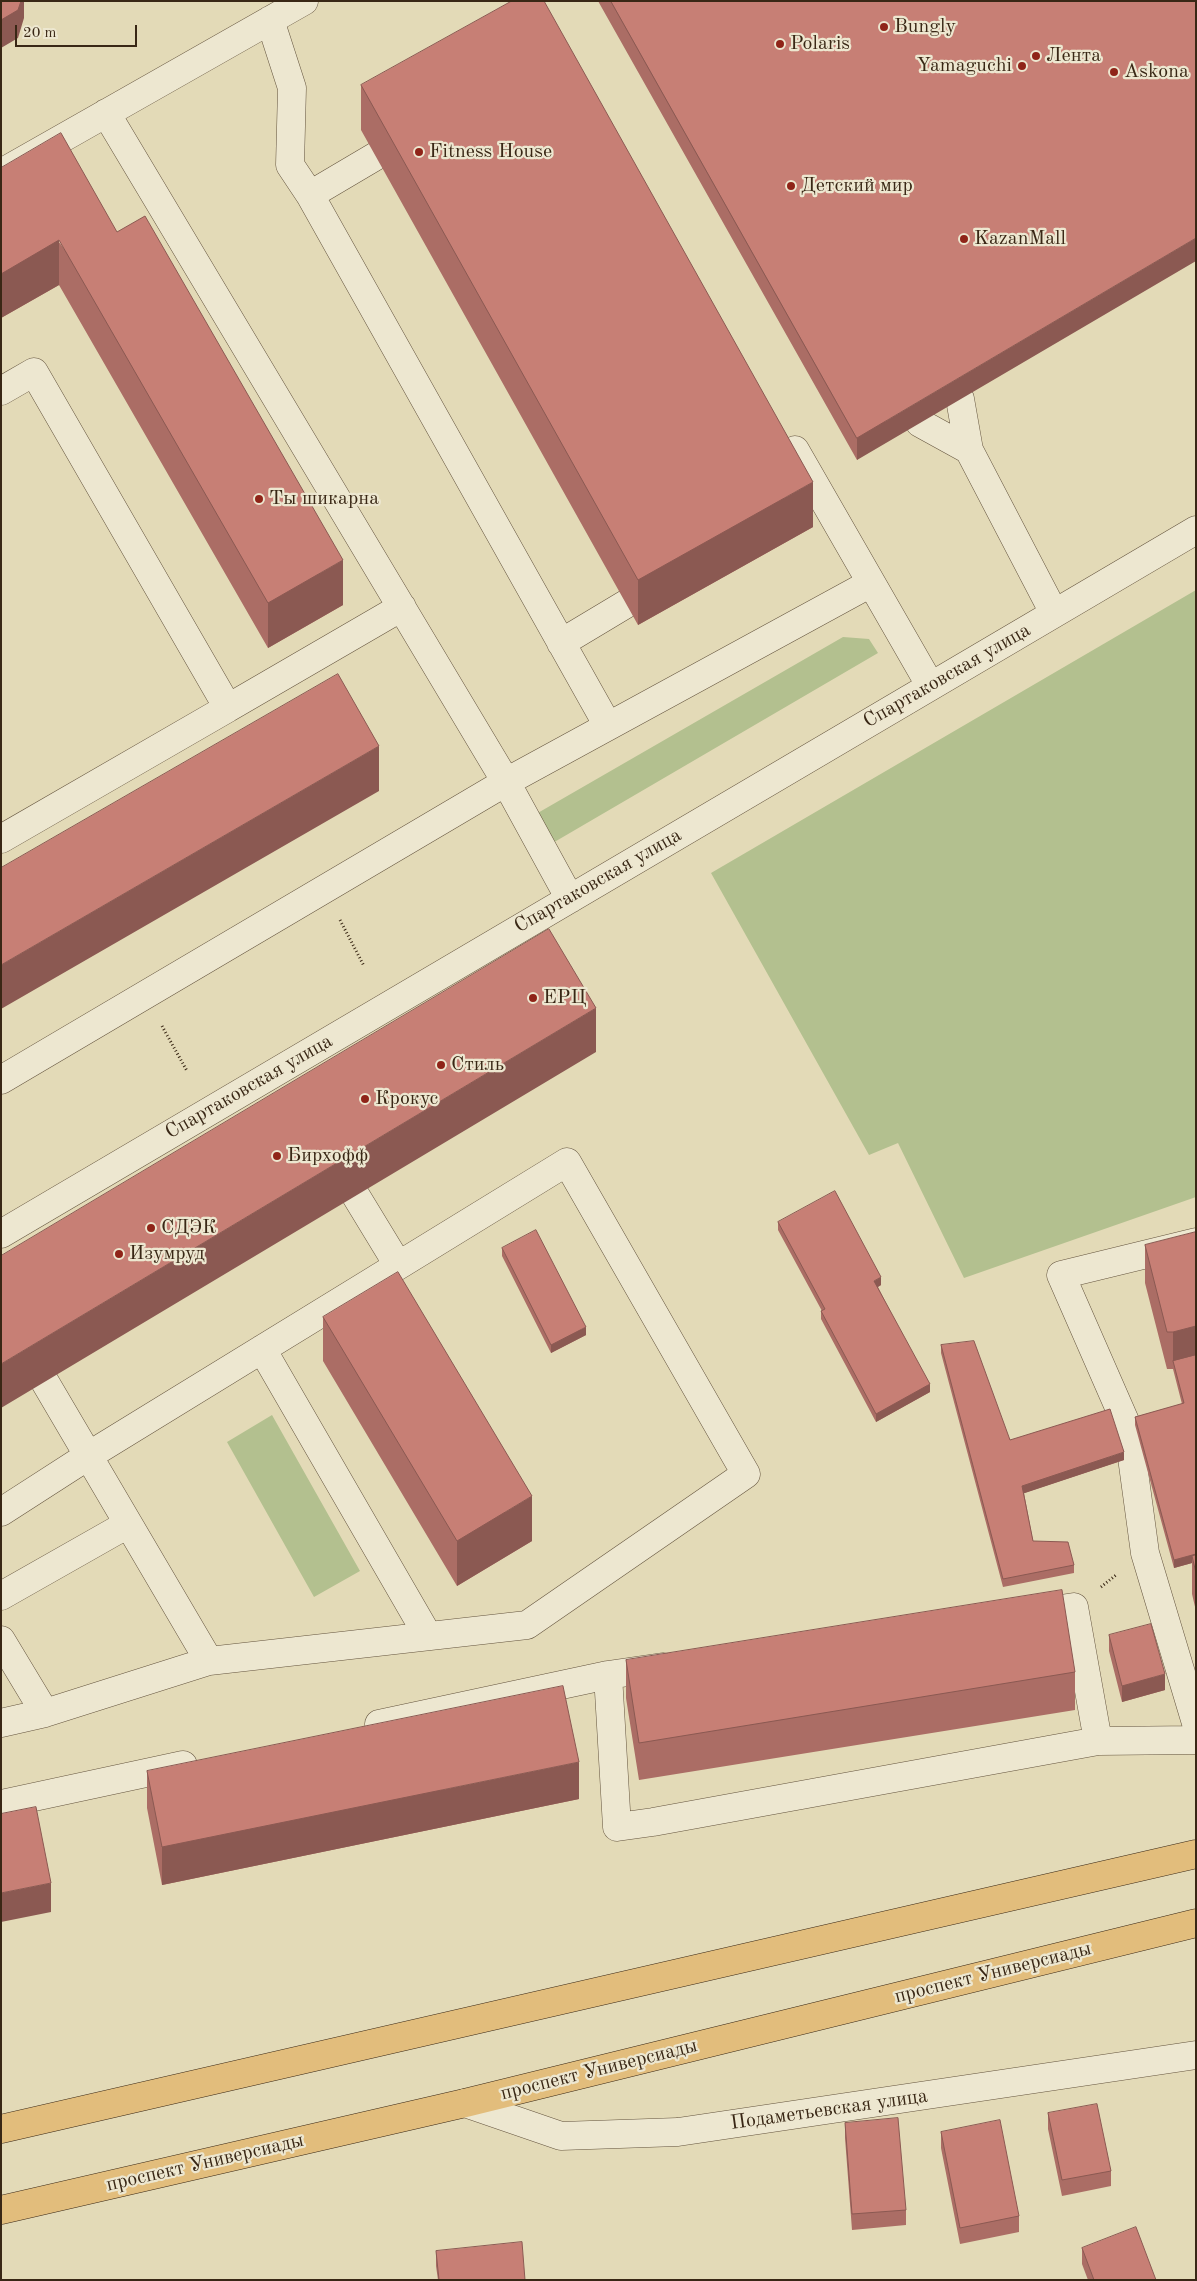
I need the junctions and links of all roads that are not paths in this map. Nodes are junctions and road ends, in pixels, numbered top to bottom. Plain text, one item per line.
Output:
1 (304, 1) edge
2 (270, 20) junction
3 (106, 113) junction
4 (376, 156) edge
5 (1, 173) edge
6 (310, 195) junction
7 (1, 391) edge
8 (960, 399) edge
9 (920, 423) edge
10 (782, 428) edge
11 (969, 450) junction
12 (1196, 530) edge
13 (871, 582) junction
14 (626, 604) edge
15 (402, 607) junction
16 (1054, 613) junction
17 (561, 643) junction
18 (930, 685) junction
19 (228, 708) junction
20 (608, 726) junction
21 (506, 782) junction
22 (1, 839) edge
23 (570, 899) junction
24 (280, 1069) junction
25 (1, 1080) edge
26 (294, 1093) edge
27 (356, 1196) edge
28 (1, 1234) edge
29 (1196, 1242) edge
30 (398, 1266) junction
31 (262, 1349) junction
32 (45, 1382) edge
33 (88, 1456) junction
34 (1, 1512) edge
35 (128, 1524) junction
36 (1, 1596) edge
37 (1006, 1617) edge
38 (428, 1636) junction
39 (1, 1640) edge
40 (209, 1661) junction
41 (686, 1664) edge
42 (608, 1675) junction
43 (46, 1713) junction
44 (1, 1723) edge
45 (1196, 1723) edge
46 (358, 1728) edge
47 (1196, 1740) edge
48 (1098, 1741) junction
49 (204, 1761) edge
50 (1, 1804) edge
51 (1196, 1854) edge
52 (1196, 1923) edge
53 (1196, 2055) edge
54 (465, 2103) junction
55 (1, 2129) edge
56 (1, 2210) edge

1 - 2 street
2 - 3 street
2 - 6 street
3 - 5 street
3 - 15 street
4 - 6 street
6 - 17 street
7 - 19 street
8 - 11 street
9 - 11 street
10 - 13 street
11 - 16 street
12 - 16 street, Спартаковская улица
13 - 18 street
13 - 20 street
14 - 17 street
15 - 19 street
15 - 21 street
16 - 18 street, Спартаковская улица
17 - 20 street
18 - 23 street, Спартаковская улица
19 - 22 street
20 - 21 street
21 - 23 street
21 - 25 street
23 - 24 street, Спартаковская улица
24 - 26 street
24 - 28 street, Спартаковская улица
27 - 30 street
29 - 45 street
30 - 31 street
30 - 38 street
31 - 33 street
31 - 38 street
32 - 33 street
33 - 34 street
33 - 35 street
35 - 36 street
35 - 40 street
37 - 48 street
38 - 40 street
39 - 43 street
40 - 43 street
41 - 42 street
42 - 46 street
42 - 48 street
43 - 44 street
47 - 48 street
49 - 50 street
51 - 55 main road
52 - 54 main road, проспект Универсиады
53 - 54 street, Подаметьевская улица
54 - 56 main road, проспект Универсиады

